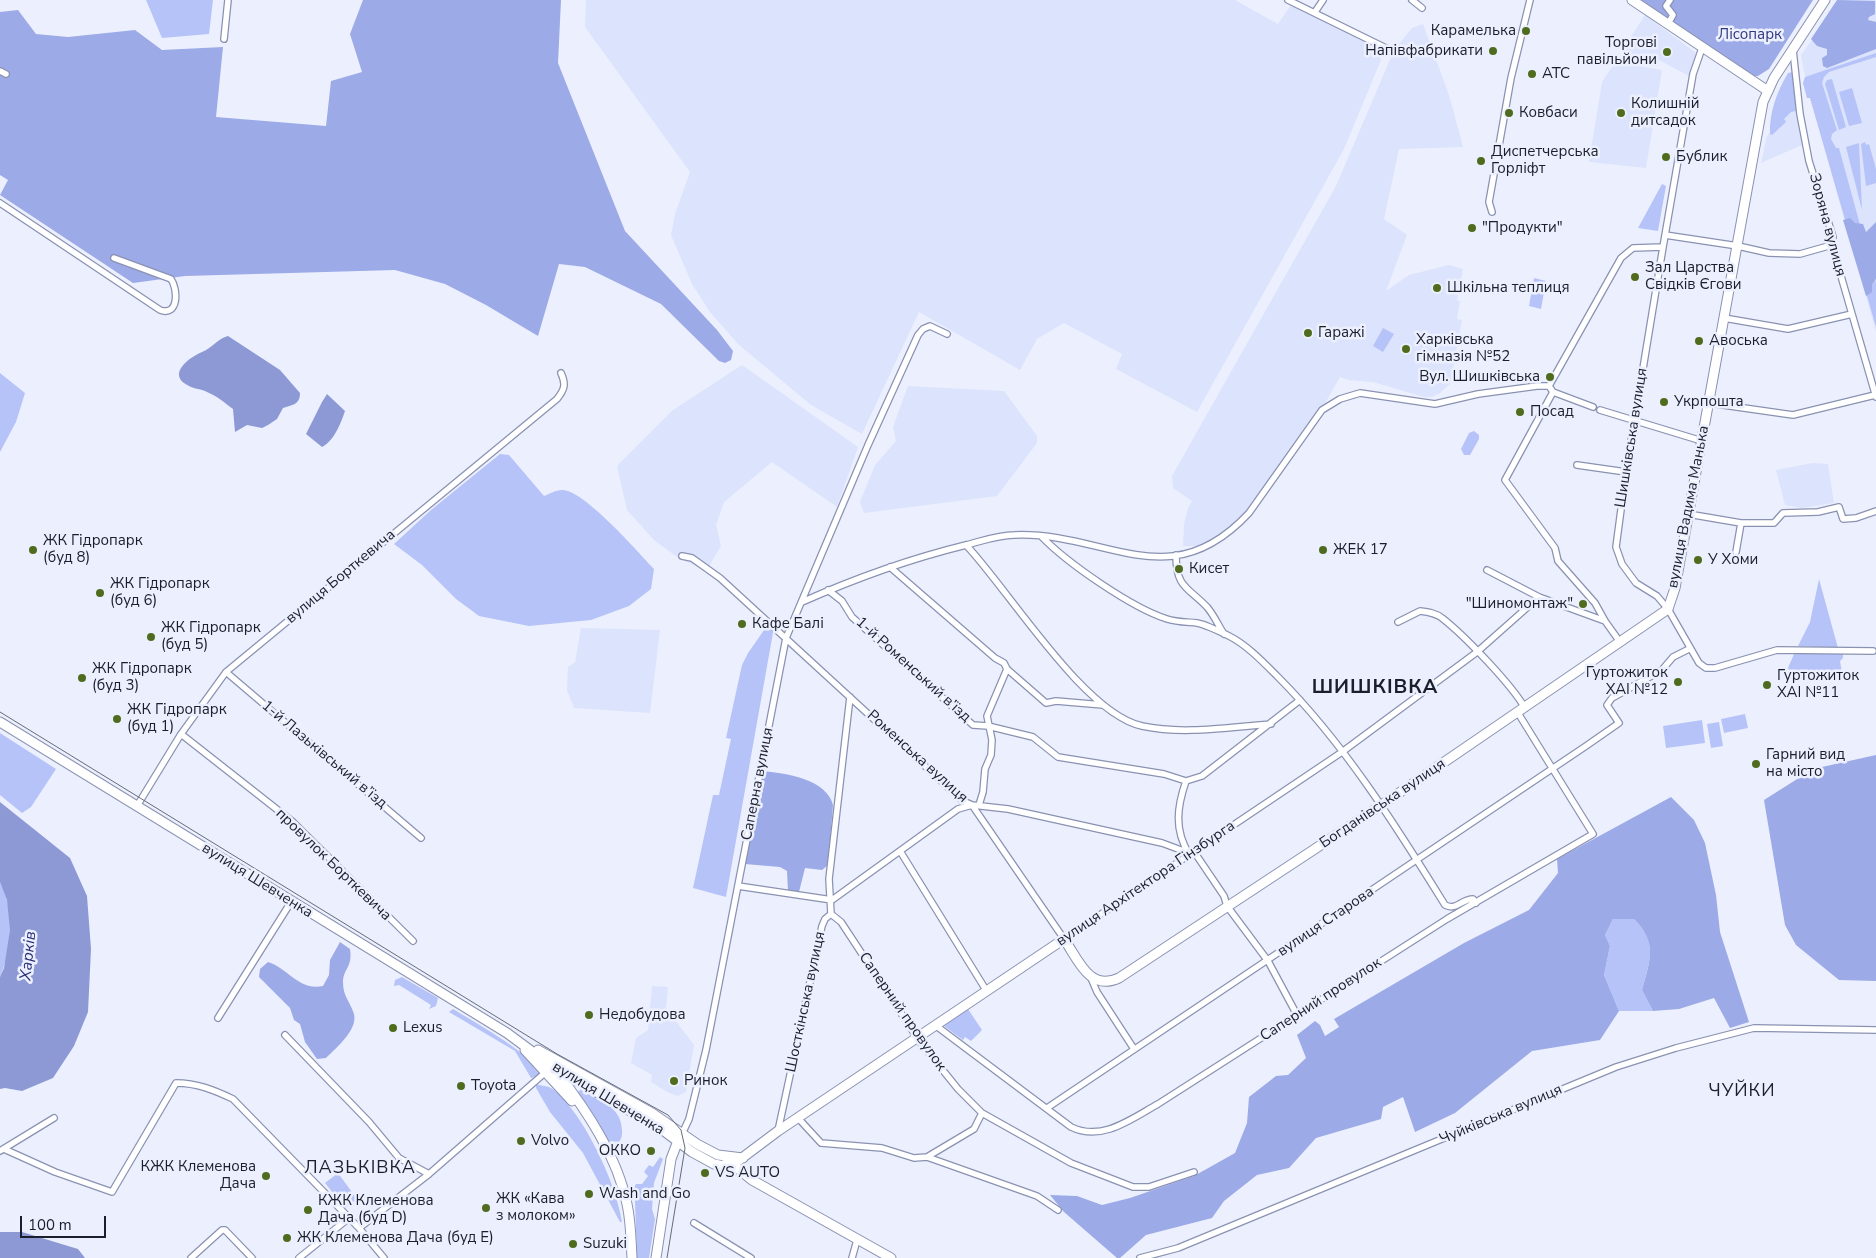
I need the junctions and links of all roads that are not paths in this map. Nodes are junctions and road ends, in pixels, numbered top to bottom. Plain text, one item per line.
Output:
1 (228, 0) edge
2 (1288, 0) edge
3 (1323, 0) edge
4 (1412, 0) edge
5 (1530, 0) edge
6 (1632, 0) edge
7 (1670, 0) edge
8 (1826, 0) edge
9 (1642, 3) edge
10 (1422, 8) dead end
11 (1315, 12) junction
12 (1668, 24) junction
13 (224, 39) dead end
14 (1702, 48) junction
15 (1793, 50) junction
16 (1392, 51) dead end
17 (1768, 91) junction
18 (0, 203) edge
19 (1492, 212) dead end
20 (1665, 235) junction
21 (1832, 245) junction
22 (1663, 246) junction
23 (1738, 246) junction
24 (114, 258) dead end
25 (1852, 314) junction
26 (1724, 318) junction
27 (947, 334) dead end
28 (561, 373) dead end
29 (1551, 389) junction
30 (1876, 396) edge
31 (1709, 404) junction
32 (1593, 407) dead end
33 (1600, 410) dead end
34 (1634, 419) junction
35 (1702, 441) junction
36 (1577, 465) dead end
37 (1626, 472) junction
38 (1876, 511) edge
39 (1688, 514) junction
40 (1741, 523) junction
41 (1041, 536) junction
42 (966, 545) junction
43 (1736, 552) dead end
44 (1176, 555) junction
45 (682, 556) dead end
46 (890, 567) junction
47 (1486, 570) dead end
48 (828, 590) junction
49 (1539, 597) junction
50 (802, 602) junction
51 (1668, 609) junction
52 (1398, 622) dead end
53 (1605, 622) junction
54 (1224, 634) junction
55 (786, 638) junction
56 (1620, 642) junction
57 (1690, 649) junction
58 (1477, 652) junction
59 (1873, 652) dead end
60 (1007, 668) junction
61 (226, 672) junction
62 (850, 697) junction
63 (1300, 700) junction
64 (1104, 706) junction
65 (1521, 710) junction
66 (0, 722) edge
67 (1271, 724) junction
68 (988, 726) junction
69 (181, 734) junction
70 (1342, 752) junction
71 (1553, 768) junction
72 (1186, 781) junction
73 (972, 805) junction
74 (979, 805) junction
75 (137, 806) junction
76 (1380, 806) junction
77 (421, 838) dead end
78 (900, 851) junction
79 (1189, 854) junction
80 (1417, 860) junction
81 (738, 886) junction
82 (832, 900) junction
83 (290, 902) junction
84 (1476, 903) junction
85 (1227, 906) junction
86 (831, 914) junction
87 (1064, 939) junction
88 (413, 942) dead end
89 (1268, 961) junction
90 (1091, 978) junction
91 (986, 990) junction
92 (1297, 1014) junction
93 (218, 1018) dead end
94 (935, 1025) junction
95 (1876, 1030) edge
96 (285, 1036) dead end
97 (916, 1037) junction
98 (515, 1039) junction
99 (533, 1048) junction
100 (1134, 1049) junction
101 (550, 1070) junction
102 (584, 1081) junction
103 (574, 1095) junction
104 (1047, 1108) junction
105 (982, 1113) junction
106 (54, 1118) dead end
107 (798, 1118) junction
108 (778, 1131) junction
109 (597, 1132) junction
110 (680, 1138) junction
111 (2, 1150) edge
112 (927, 1157) junction
113 (728, 1162) junction
114 (1194, 1172) dead end
115 (429, 1174) junction
116 (1058, 1210) dead end
117 (349, 1218) junction
118 (694, 1223) dead end
119 (358, 1228) junction
120 (857, 1240) junction
121 (191, 1258) edge
122 (252, 1258) edge
123 (299, 1258) edge
124 (384, 1258) edge
125 (632, 1258) edge
126 (656, 1258) edge
127 (751, 1258) edge
128 (852, 1258) edge
129 (891, 1258) edge
130 (1140, 1258) edge

1 - 13 street
2 - 11 street
3 - 11 street
4 - 10 street
5 - 19 street
6 - 9 main road
7 - 12 street
8 - 15 main road, вулиця Вадима Манька
9 - 12 main road
11 - 16 street
12 - 14 main road
14 - 17 main road
14 - 20 street, Шишківська вулиця
15 - 17 main road, вулиця Вадима Манька
15 - 21 street, Зоряна вулиця
17 - 23 main road, вулиця Вадима Манька
18 - 24 street
20 - 22 street, Шишківська вулиця
20 - 23 street
21 - 23 street
21 - 25 street, Зоряна вулиця
22 - 29 street
22 - 34 street, Шишківська вулиця
23 - 26 main road, вулиця Вадима Манька
25 - 26 street
25 - 30 street, Зоряна вулиця
26 - 31 main road, вулиця Вадима Манька
27 - 50 street, Саперна вулиця
28 - 61 street, вулиця Борткевича
29 - 32 street
29 - 44 street
29 - 53 street
30 - 31 street
31 - 35 main road, вулиця Вадима Манька
33 - 34 street
34 - 35 street
34 - 37 street, Шишківська вулиця
35 - 39 main road, вулиця Вадима Манька
36 - 37 street
37 - 51 street, Шишківська вулиця
38 - 40 street
39 - 40 street
39 - 51 main road, вулиця Вадима Манька
40 - 43 street
41 - 42 street
41 - 44 street
41 - 54 street
42 - 46 street
42 - 64 street
44 - 54 street
45 - 55 street, Роменська вулиця
46 - 48 street
46 - 60 street
47 - 49 street
48 - 50 street
48 - 68 street, 1-й Роменський в’їзд
49 - 53 street
49 - 58 street, вулиця Архітектора Гінзбурга
50 - 55 street, Саперна вулиця
51 - 56 main road, Богданівська вулиця
51 - 57 street, вулиця Вадима Манька
52 - 58 street
53 - 56 street
54 - 63 street
55 - 62 street, Роменська вулиця
55 - 81 street, Саперна вулиця
56 - 65 main road, Богданівська вулиця
57 - 59 street, вулиця Вадима Манька
57 - 71 street, вулиця Старова
58 - 65 street
58 - 70 street, вулиця Архітектора Гінзбурга
60 - 64 street
60 - 68 street
61 - 69 street, вулиця Борткевича
61 - 77 street, 1-й Лазьківський в’їзд
62 - 73 street, Роменська вулиця
62 - 82 street, Шосткінська вулиця
63 - 67 street
63 - 70 street
64 - 67 street
65 - 71 street
65 - 76 main road, Богданівська вулиця
66 - 75 main road, вулиця Шевченка
67 - 72 street
68 - 72 street
68 - 74 street, 1-й Роменський в’їзд
69 - 75 street, вулиця Борткевича
69 - 88 street, провулок Борткевича
70 - 76 street
70 - 79 street, вулиця Архітектора Гінзбурга
71 - 80 street, вулиця Старова
71 - 84 street, Саперний провулок
72 - 79 street
73 - 74 street, Роменська вулиця
73 - 78 street
73 - 87 street
74 - 79 street, Роменська вулиця
75 - 83 main road, вулиця Шевченка
76 - 80 street
76 - 85 main road, Богданівська вулиця
78 - 82 street
78 - 91 street
79 - 85 street
79 - 87 street, вулиця Архітектора Гінзбурга
80 - 84 street
80 - 89 street, вулиця Старова
81 - 82 street
81 - 110 street, Саперна вулиця
82 - 86 street, Шосткінська вулиця
83 - 93 street
83 - 98 main road, вулиця Шевченка
84 - 92 street, Саперний провулок
85 - 89 street
85 - 90 main road, Богданівська вулиця
86 - 97 street, Саперний провулок
86 - 108 street, Шосткінська вулиця
87 - 90 main road
87 - 91 main road, вулиця Архітектора Гінзбурга
89 - 92 street
89 - 100 street, вулиця Старова
90 - 100 street
91 - 94 main road, вулиця Архітектора Гінзбурга
92 - 104 street, Саперний провулок
94 - 97 main road, вулиця Архітектора Гінзбурга
94 - 104 street
95 - 130 street, Чуйківська вулиця
96 - 115 street
97 - 105 street, Саперний провулок
97 - 107 main road, вулиця Архітектора Гінзбурга
98 - 99 main road, вулиця Шевченка
98 - 101 main road, вулиця Шевченка
99 - 101 main road
99 - 102 main road, вулиця Шевченка
100 - 104 street, вулиця Старова
101 - 102 main road
101 - 103 main road
101 - 109 main road
101 - 115 street
102 - 103 main road
102 - 110 main road, вулиця Шевченка
103 - 109 main road
105 - 112 street
105 - 114 street, Саперний провулок
106 - 111 street
107 - 108 main road, вулиця Архітектора Гінзбурга
107 - 112 street
108 - 113 main road, вулиця Архітектора Гінзбурга
109 - 125 main road
110 - 113 main road, вулиця Шевченка
110 - 126 main road
111 - 117 street
112 - 116 street
113 - 120 main road
115 - 119 street
117 - 119 street
117 - 123 street
118 - 127 street
119 - 124 street
120 - 128 street
120 - 129 main road
121 - 122 street

